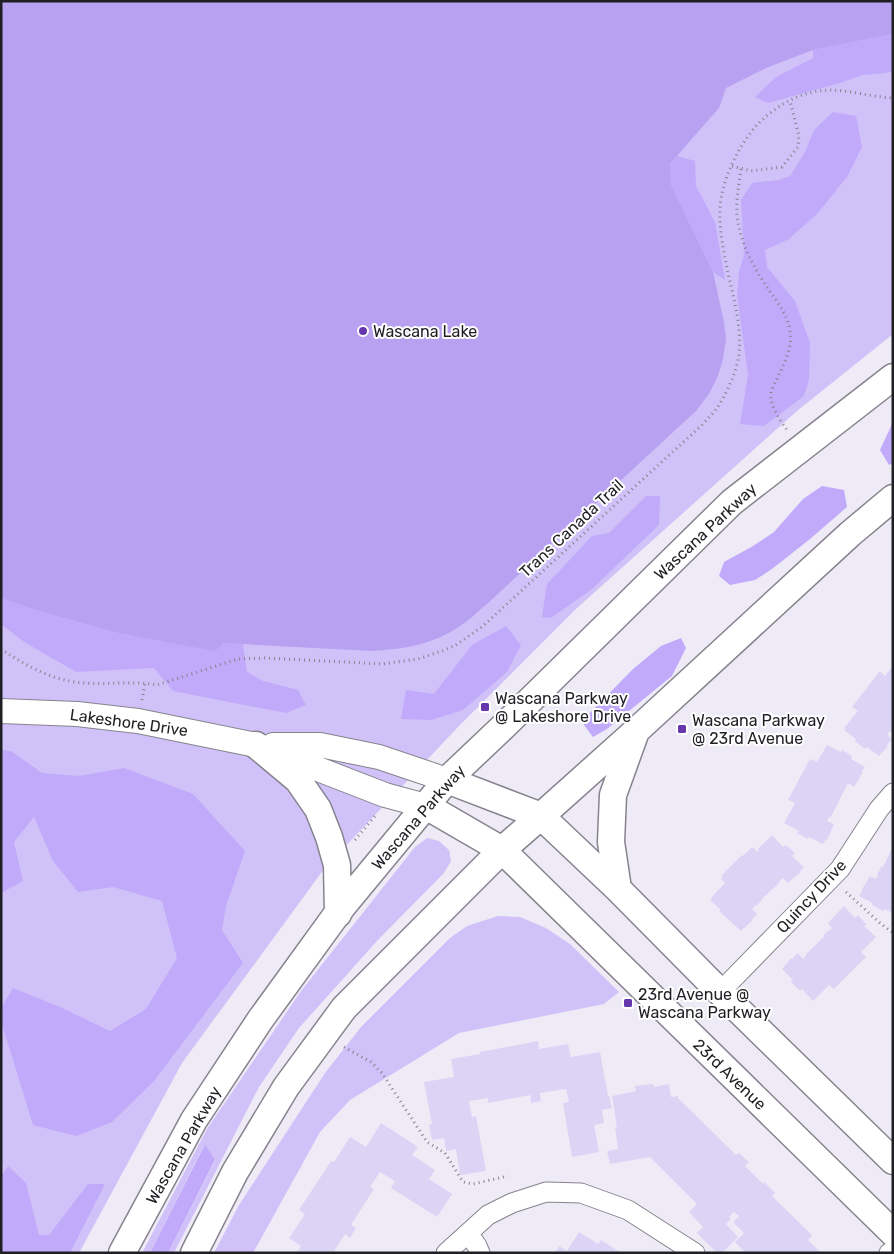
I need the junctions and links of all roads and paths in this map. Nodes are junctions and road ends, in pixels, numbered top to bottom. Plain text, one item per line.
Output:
1 (893, 98) edge
2 (790, 101) junction
3 (732, 166) junction
4 (741, 169) junction
5 (893, 377) edge
6 (801, 448) junction
7 (893, 498) edge
8 (1, 649) edge
9 (1, 711) edge
10 (636, 731) junction
11 (256, 744) junction
12 (447, 780) junction
13 (893, 793) edge
14 (426, 806) junction
15 (376, 814) dead end
16 (541, 816) junction
17 (353, 842) dead end
18 (502, 850) junction
19 (831, 878) junction
20 (618, 889) junction
21 (338, 914) junction
22 (893, 933) edge
23 (720, 992) junction
24 (323, 1037) junction
25 (893, 1161) edge
26 (508, 1176) dead end
27 (468, 1233) junction
28 (893, 1233) edge
29 (893, 1251) edge
30 (122, 1253) edge
31 (194, 1253) edge
32 (446, 1253) edge
33 (480, 1253) edge
34 (695, 1253) edge
35 (889, 1253) edge

1 - 2 path, Trans Canada Trail
2 - 3 path, Trans Canada Trail
2 - 4 path
3 - 4 path
3 - 8 path, Trans Canada Trail
4 - 6 path
5 - 6 main road, Wascana Parkway
6 - 12 main road, Wascana Parkway
7 - 10 main road
9 - 11 street, Lakeshore Drive
10 - 16 main road
10 - 20 main road
11 - 12 street, Lakeshore Drive
11 - 14 street, Lakeshore Drive
11 - 21 main road
12 - 14 main road, Wascana Parkway
12 - 16 main road
13 - 19 street, Quincy Drive
14 - 18 main road, 23rd Avenue
14 - 21 main road, Wascana Parkway
15 - 17 path
16 - 18 main road
16 - 20 main road
18 - 24 main road
18 - 28 main road, 23rd Avenue
19 - 22 path
19 - 23 street, Quincy Drive
20 - 23 main road
21 - 30 main road, Wascana Parkway
23 - 25 main road
24 - 26 path
24 - 31 main road
27 - 32 street
27 - 33 street
27 - 34 street
29 - 35 street

